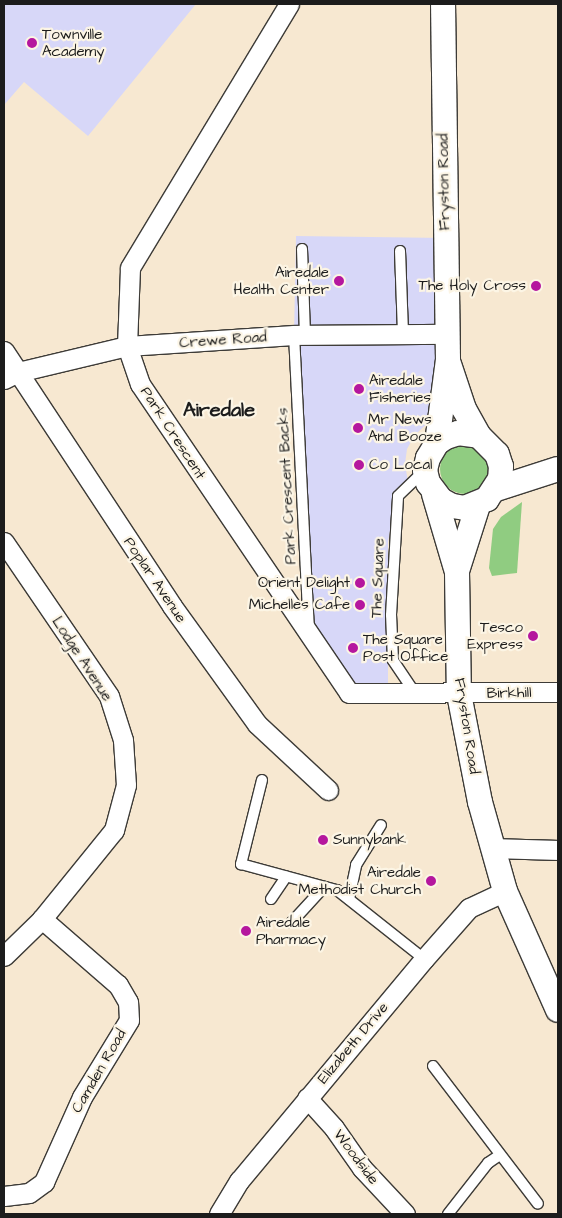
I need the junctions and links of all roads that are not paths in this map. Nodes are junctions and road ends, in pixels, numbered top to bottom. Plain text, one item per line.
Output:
1 (288, 4) edge
2 (443, 4) edge
3 (302, 249) dead end
4 (400, 251) dead end
5 (403, 334) junction
6 (446, 334) junction
7 (300, 335) junction
8 (128, 346) junction
9 (4, 352) edge
10 (448, 360) junction
11 (11, 375) edge
12 (479, 436) junction
13 (437, 443) junction
14 (497, 454) junction
15 (426, 470) junction
16 (553, 470) edge
17 (496, 489) junction
18 (434, 494) junction
19 (478, 505) junction
20 (4, 542) edge
21 (457, 572) junction
22 (309, 636) junction
23 (558, 692) edge
24 (416, 693) junction
25 (459, 694) junction
26 (262, 780) dead end
27 (328, 790) dead end
28 (381, 825) dead end
29 (492, 848) junction
30 (558, 850) edge
31 (286, 877) junction
32 (324, 887) junction
33 (505, 891) junction
34 (271, 899) dead end
35 (348, 899) junction
36 (42, 919) junction
37 (291, 923) dead end
38 (4, 956) edge
39 (424, 958) junction
40 (558, 1010) edge
41 (433, 1066) dead end
42 (307, 1098) junction
43 (500, 1155) junction
44 (4, 1196) edge
45 (538, 1204) dead end
46 (218, 1214) edge
47 (405, 1214) edge
48 (448, 1214) edge

1 - 8 street, Park Crescent
2 - 6 street, Fryston Road
3 - 7 lane, Park Crescent Backs
4 - 5 lane
5 - 6 street, Crewe Road
5 - 7 street, Crewe Road
6 - 10 street, Fryston Road
7 - 8 street, Crewe Road
7 - 22 lane, Park Crescent Backs
8 - 11 street, Crewe Road
8 - 22 street, Park Crescent
9 - 11 street, Poplar Avenue
10 - 12 street, Fryston Road
10 - 13 street, Fryston Road
11 - 27 street, Poplar Avenue
12 - 13 street
12 - 14 street, Fryston Road
13 - 15 street, Fryston Road
14 - 16 street
14 - 17 street
15 - 18 street, Fryston Road
15 - 24 lane, The Square
16 - 17 street
17 - 19 street
18 - 19 street
18 - 21 street, Fryston Road
19 - 21 street, Fryston Road
20 - 36 street, Lodge Avenue
21 - 25 street, Fryston Road
22 - 24 street, Park Crescent
23 - 25 street, Birkhill
24 - 25 street, Park Crescent
25 - 29 street, Fryston Road
26 - 31 lane
28 - 35 lane
29 - 30 street
29 - 33 street, Fryston Road
31 - 32 lane
31 - 34 lane
32 - 35 lane
32 - 37 lane
33 - 39 street, Elizabeth Drive
33 - 40 street, Fryston Road
35 - 39 lane
36 - 38 street, Lodge Avenue
36 - 44 street, Camden Road
39 - 42 street, Elizabeth Drive
41 - 43 lane
42 - 46 street, Elizabeth Drive
42 - 47 street, Woodside
43 - 45 lane
43 - 48 lane

